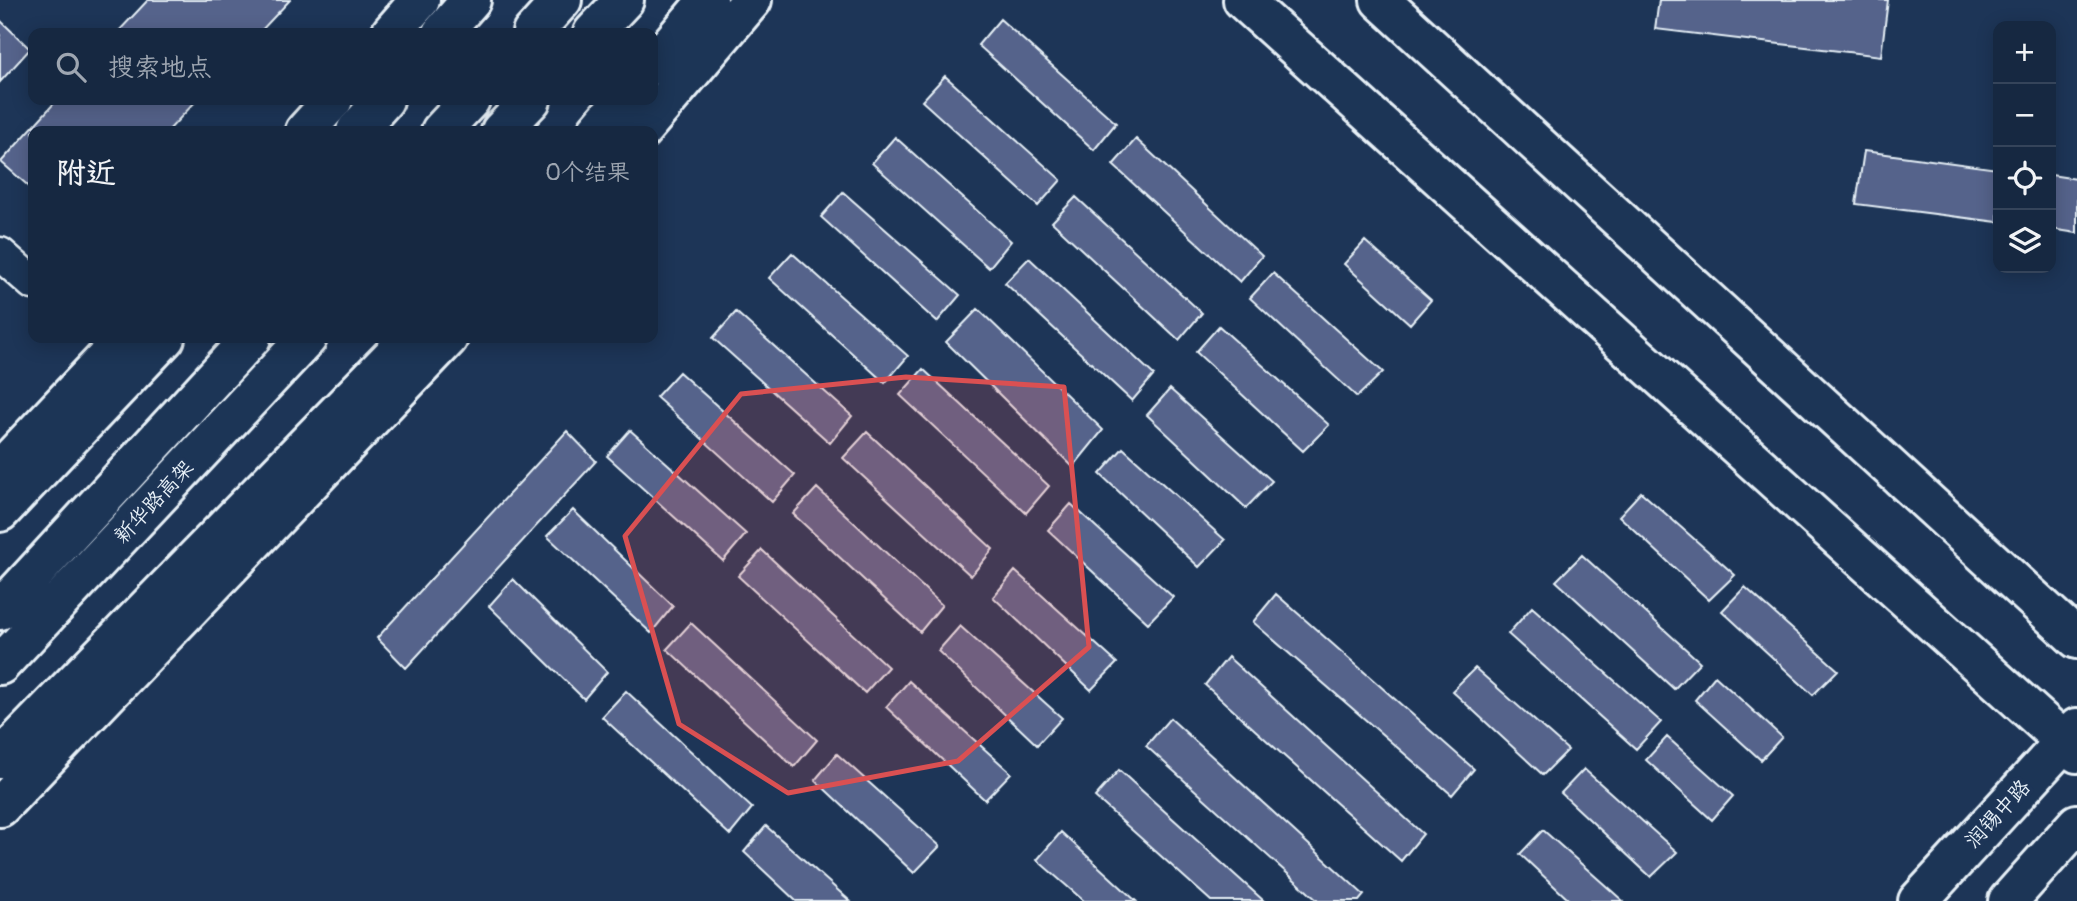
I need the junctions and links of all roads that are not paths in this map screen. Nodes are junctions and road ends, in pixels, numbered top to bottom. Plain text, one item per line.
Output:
1 (420, 0) edge
2 (471, 0) edge
3 (562, 0) edge
4 (624, 0) edge
5 (708, 0) edge
6 (752, 0) edge
7 (1243, 0) edge
8 (1380, 0) edge
9 (395, 28) edge
10 (446, 28) edge
11 (537, 28) edge
12 (598, 28) edge
13 (658, 59) edge
14 (328, 105) edge
15 (379, 105) edge
16 (465, 105) edge
17 (526, 105) edge
18 (619, 105) edge
19 (310, 126) edge
20 (361, 126) edge
21 (446, 126) edge
22 (506, 126) edge
23 (601, 126) edge
24 (645, 126) edge
25 (0, 254) edge
26 (28, 279) edge
27 (110, 343) edge
28 (160, 343) edge
29 (246, 343) edge
30 (302, 343) edge
31 (405, 343) edge
32 (443, 343) edge
33 (0, 470) edge
34 (0, 512) edge
35 (0, 610) edge
36 (2077, 639) edge
37 (0, 665) edge
38 (2073, 741) edge
39 (0, 759) edge
40 (0, 807) edge
41 (2077, 824) edge
42 (1918, 901) edge
43 (2008, 901) edge

1 - 9 main road
2 - 10 main road
3 - 11 main road
4 - 12 main road
5 - 13 main road
6 - 24 main road
7 - 38 main road
8 - 36 main road
14 - 19 main road
15 - 20 main road
16 - 21 main road
17 - 22 main road
18 - 23 main road
25 - 26 street
27 - 33 main road
28 - 34 main road
29 - 35 main road, 新华路高架
30 - 37 main road, 新华路高架
31 - 39 main road
32 - 40 main road
38 - 42 main road, 润锡中路
41 - 43 main road

